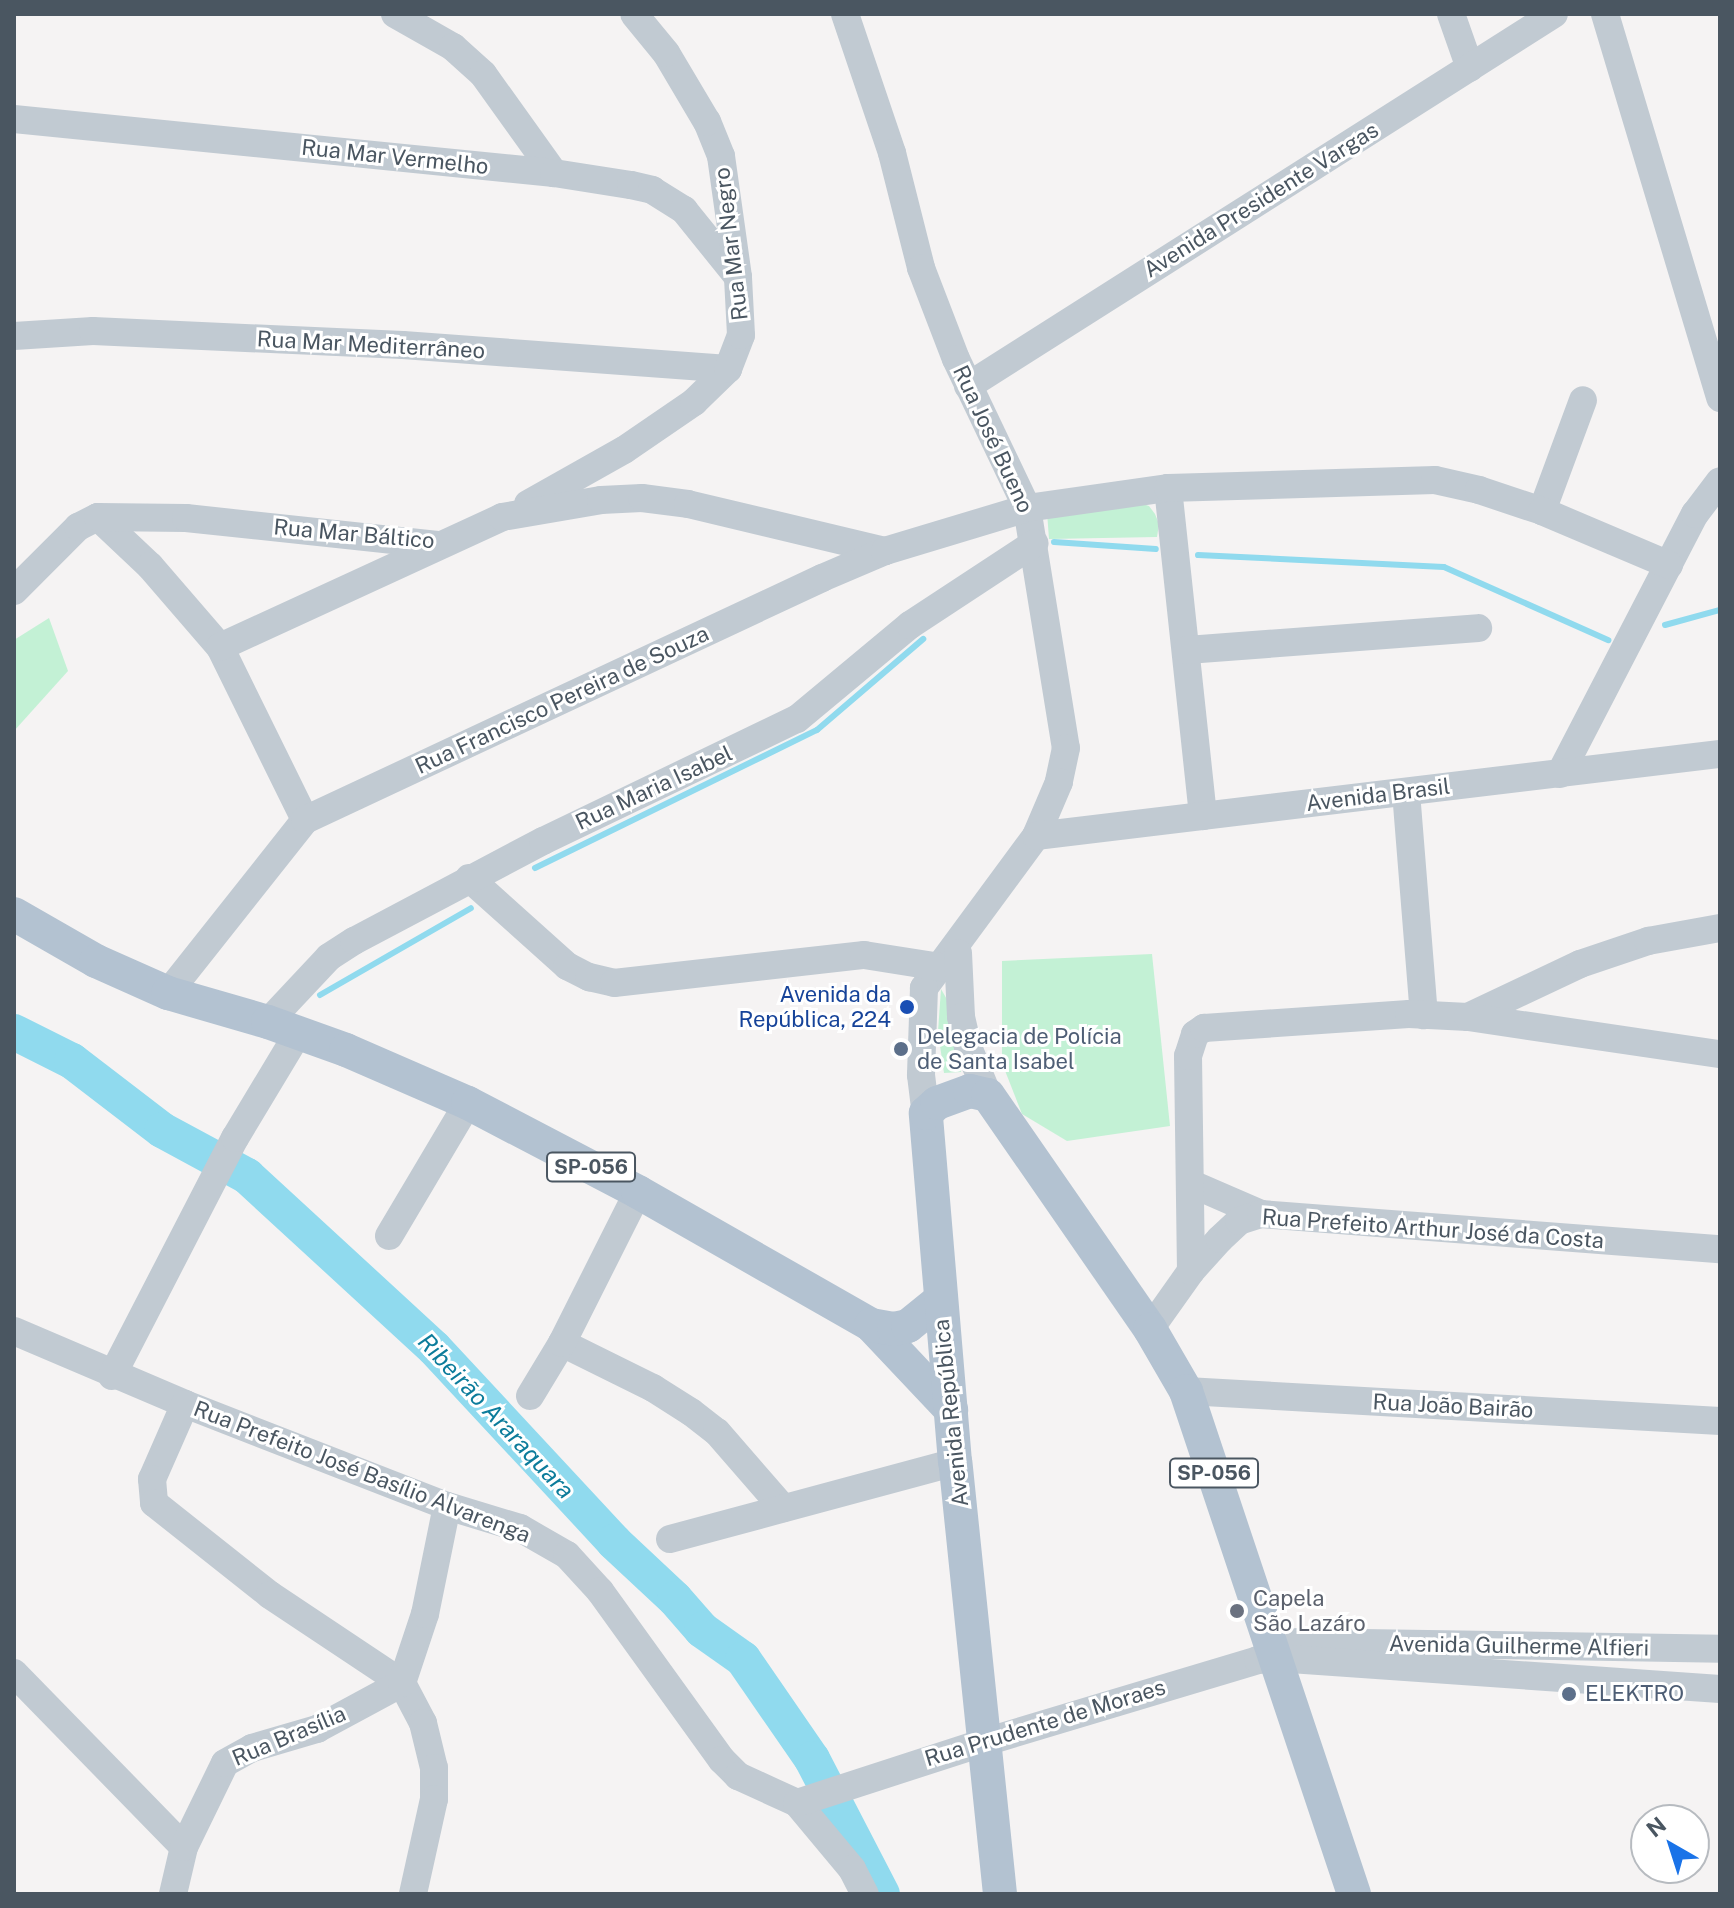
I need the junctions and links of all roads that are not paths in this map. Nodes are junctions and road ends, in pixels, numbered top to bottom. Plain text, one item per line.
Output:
1 (395, 14) edge
2 (634, 14) edge
3 (845, 14) edge
4 (1451, 14) edge
5 (1554, 14) edge
6 (1605, 14) edge
7 (1470, 68) junction
8 (14, 119) edge
9 (554, 173) junction
10 (738, 277) junction
11 (14, 336) edge
12 (728, 369) junction
13 (968, 386) junction
14 (1720, 398) edge
15 (1583, 400) dead end
16 (1720, 481) edge
17 (1168, 488) junction
18 (1027, 508) junction
19 (1542, 511) junction
20 (98, 517) junction
21 (502, 517) junction
22 (979, 523) junction
23 (1035, 543) junction
24 (439, 545) junction
25 (885, 551) junction
26 (1669, 565) junction
27 (993, 569) junction
28 (14, 591) edge
29 (1478, 628) dead end
30 (220, 647) junction
31 (1187, 650) junction
32 (1720, 754) edge
33 (1560, 774) junction
34 (1406, 792) junction
35 (1203, 816) junction
36 (305, 820) junction
37 (1036, 836) junction
38 (469, 878) junction
39 (14, 914) edge
40 (1720, 928) edge
41 (951, 961) junction
42 (168, 993) junction
43 (1424, 1015) junction
44 (1468, 1017) junction
45 (283, 1027) junction
46 (1720, 1054) edge
47 (988, 1095) junction
48 (468, 1103) junction
49 (926, 1113) junction
50 (1192, 1184) junction
51 (638, 1192) junction
52 (1261, 1214) junction
53 (389, 1236) dead end
54 (1720, 1249) edge
55 (1191, 1271) junction
56 (940, 1300) junction
57 (871, 1325) junction
58 (1150, 1329) junction
59 (14, 1331) edge
60 (562, 1343) junction
61 (112, 1376) junction
62 (1186, 1391) junction
63 (530, 1396) dead end
64 (185, 1404) junction
65 (951, 1410) junction
66 (1720, 1421) edge
67 (955, 1462) junction
68 (447, 1506) junction
69 (783, 1508) junction
70 (670, 1539) dead end
71 (1720, 1649) edge
72 (1273, 1650) junction
73 (14, 1673) edge
74 (402, 1683) junction
75 (1720, 1689) edge
76 (985, 1742) junction
77 (818, 1795) junction
78 (184, 1847) junction
79 (173, 1894) edge
80 (413, 1894) edge
81 (865, 1894) edge
82 (1000, 1894) edge
83 (1354, 1894) edge

1 - 9 street
2 - 10 street, Rua Mar Negro
3 - 13 street, Rua José Bueno
4 - 7 street
5 - 7 street, Avenida Presidente Vargas
6 - 14 street
7 - 13 street, Avenida Presidente Vargas
8 - 9 street, Rua Mar Vermelho
9 - 10 street, Rua Mar Vermelho
10 - 12 street, Rua Mar Negro
11 - 12 street, Rua Mar Mediterrâneo
12 - 21 street, Rua Mar Negro
13 - 18 street, Rua José Bueno
15 - 19 street
16 - 26 street
17 - 18 street, Rua Francisco Pereira de Souza
17 - 19 street, Rua Francisco Pereira de Souza
17 - 31 street
18 - 22 street, Rua Francisco Pereira de Souza
18 - 23 street, Rua José Bueno
19 - 26 street, Rua Francisco Pereira de Souza
20 - 24 street, Rua Mar Báltico
20 - 28 street
20 - 30 street
21 - 24 street, Rua Mar Báltico
21 - 25 street, Rua Mar Báltico
22 - 25 street, Rua Francisco Pereira de Souza
22 - 27 street
23 - 27 street, Rua Maria Isabel
23 - 37 street, Rua José Bueno
24 - 30 street
25 - 36 street, Rua Francisco Pereira de Souza
26 - 33 street
27 - 38 street, Rua Maria Isabel
29 - 31 street
30 - 36 street
31 - 35 street
32 - 33 street, Avenida Brasil
33 - 34 street, Avenida Brasil
34 - 35 street, Avenida Brasil
34 - 43 street
35 - 37 street, Avenida Brasil
36 - 42 street, Rua Francisco Pereira de Souza
37 - 41 street, Rua José Bueno
38 - 41 street
38 - 45 street, Rua Maria Isabel
39 - 42 main road, SP-056
40 - 44 street
41 - 47 street
41 - 49 street, Avenida República
42 - 45 main road, SP-056
43 - 44 street
43 - 50 street
44 - 46 street
45 - 48 main road, SP-056
45 - 61 street, Rua Maria Isabel
47 - 49 main road
47 - 58 main road, SP-056
48 - 51 main road, SP-056
48 - 53 street
49 - 56 main road, Avenida República
50 - 52 street
50 - 55 street
51 - 57 main road, SP-056
51 - 60 street
52 - 54 street, Rua Prefeito Arthur José da Costa
52 - 55 street, Rua Prefeito Arthur José da Costa
55 - 58 street, Rua Prefeito Arthur José da Costa
56 - 57 main road
56 - 65 main road, Avenida República
57 - 65 main road, SP-056
58 - 62 main road, SP-056
59 - 61 street, Rua Prefeito José Basílio Alvarenga
60 - 63 street
60 - 69 street
61 - 64 street, Rua Prefeito José Basílio Alvarenga
62 - 66 street, Rua João Bairão
62 - 72 main road, SP-056
64 - 68 street, Rua Prefeito José Basílio Alvarenga
64 - 74 street
65 - 67 main road, Avenida República
67 - 69 street
67 - 76 main road, Avenida República
68 - 74 street
68 - 77 street, Rua Prefeito José Basílio Alvarenga
69 - 70 street
71 - 72 street, Avenida Guilherme Alfieri
72 - 75 street, Avenida Guilherme Alfieri
72 - 76 street, Rua Prudente de Moraes
72 - 83 main road, SP-056
73 - 78 street
74 - 78 street, Rua Brasília
74 - 80 street
76 - 77 street, Rua Prudente de Moraes
76 - 82 main road, Avenida República
77 - 81 street
78 - 79 street, Rua Brasília

